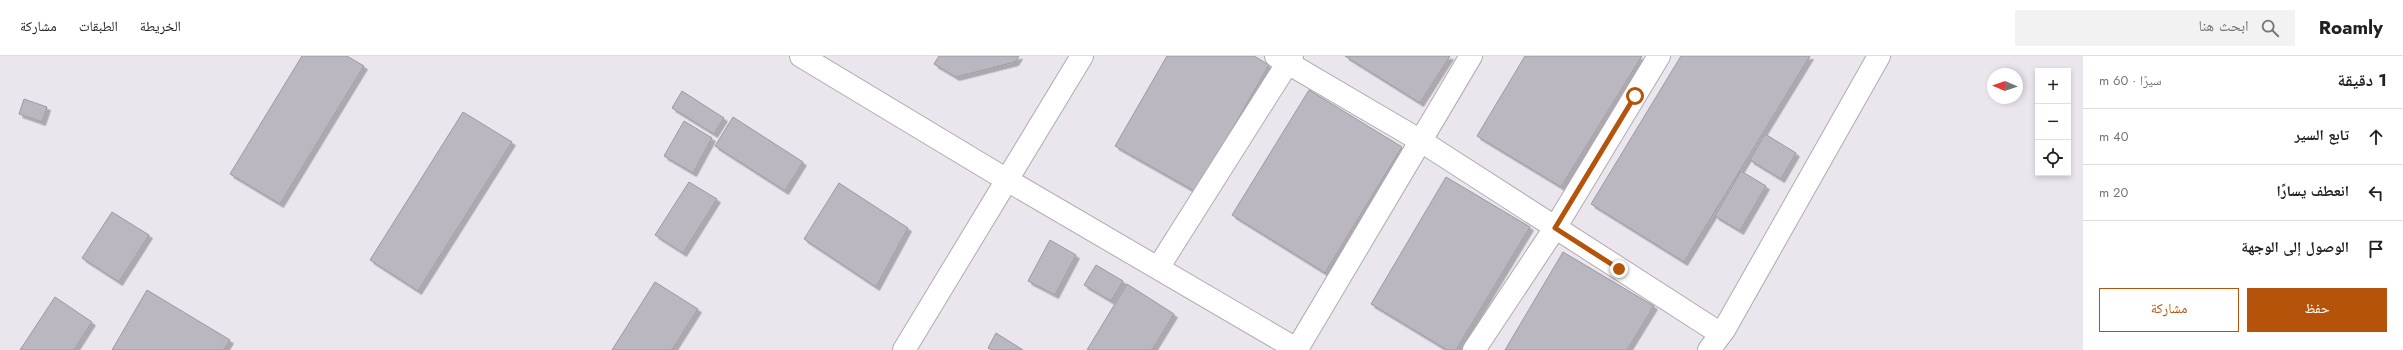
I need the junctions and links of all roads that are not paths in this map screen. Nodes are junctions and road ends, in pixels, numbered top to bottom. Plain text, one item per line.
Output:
1 (801, 56) edge
2 (1082, 56) edge
3 (1471, 56) edge
4 (1659, 56) edge
5 (1879, 56) edge
6 (1285, 58) edge
7 (1421, 141) junction
8 (1008, 180) junction
9 (1555, 228) junction
10 (1158, 268) junction
11 (1715, 342) edge
12 (904, 350) edge
13 (1298, 350) edge
14 (1474, 350) edge

1 - 8 street
2 - 8 street
3 - 7 street
4 - 9 street
5 - 11 street
6 - 7 street
6 - 10 street
7 - 9 street
7 - 13 street
8 - 10 street
8 - 12 street
9 - 11 street
9 - 14 street
10 - 13 street

